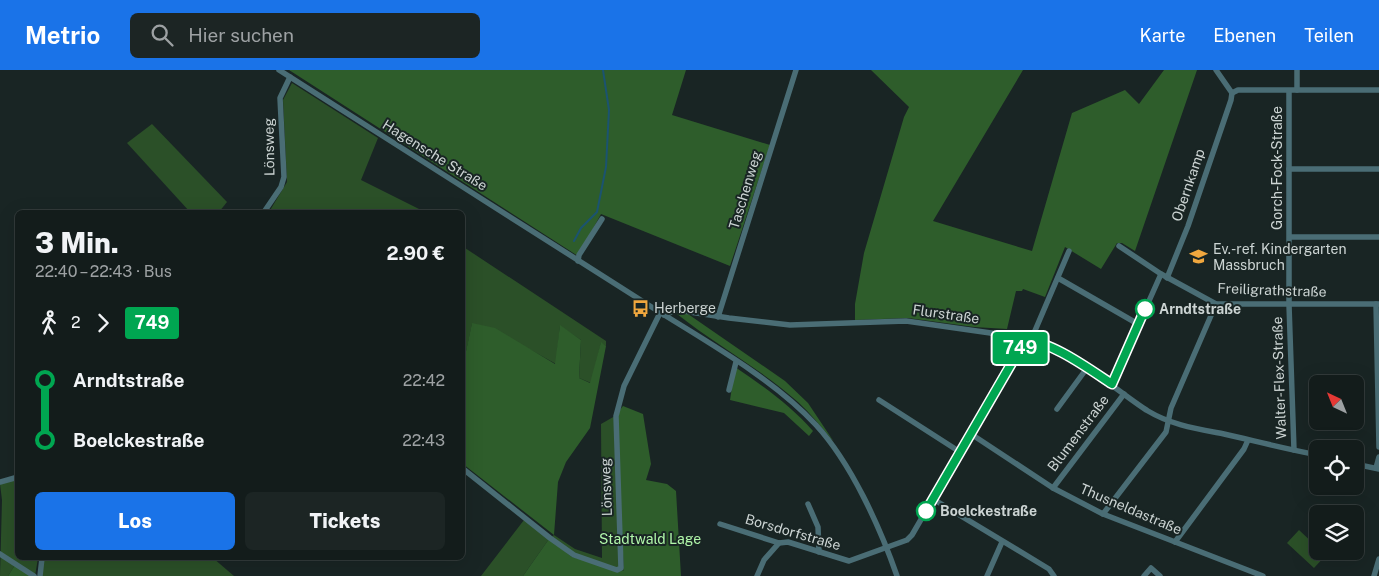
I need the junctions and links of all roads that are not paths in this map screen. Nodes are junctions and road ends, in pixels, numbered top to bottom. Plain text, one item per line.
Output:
1 (279, 70) edge
2 (796, 70) edge
3 (1216, 70) edge
4 (1297, 70) edge
5 (290, 77) junction
6 (1297, 90) junction
7 (1379, 90) edge
8 (1289, 91) junction
9 (1232, 93) junction
10 (1289, 169) junction
11 (1379, 169) edge
12 (265, 210) edge
13 (602, 219) dead end
14 (1290, 237) junction
15 (1379, 237) edge
16 (1119, 246) dead end
17 (1069, 251) dead end
18 (578, 261) junction
19 (1161, 274) junction
20 (1058, 278) junction
21 (1167, 278) junction
22 (1216, 304) junction
23 (1378, 304) edge
24 (1289, 305) junction
25 (662, 314) junction
26 (718, 317) junction
27 (1138, 324) junction
28 (1031, 340) junction
29 (1024, 342) junction
30 (736, 362) junction
31 (1087, 368) junction
32 (1112, 384) junction
33 (729, 390) dead end
34 (1124, 394) junction
35 (879, 400) dead end
36 (1057, 409) dead end
37 (1170, 422) junction
38 (971, 434) junction
39 (1248, 440) junction
40 (1379, 447) edge
41 (1294, 450) junction
42 (960, 452) junction
43 (1309, 453) edge
44 (1379, 457) edge
45 (1364, 466) edge
46 (1378, 469) edge
47 (465, 470) edge
48 (15, 478) edge
49 (0, 482) edge
50 (1053, 488) junction
51 (933, 499) junction
52 (808, 504) dead end
53 (1103, 514) junction
54 (720, 524) dead end
55 (1002, 542) junction
56 (1175, 542) junction
57 (779, 543) junction
58 (887, 546) junction
59 (819, 552) junction
60 (0, 554) edge
61 (1379, 559) edge
62 (42, 560) edge
63 (1054, 575) edge
64 (34, 576) edge
65 (40, 576) edge
66 (756, 576) edge
67 (897, 576) edge
68 (987, 576) edge
69 (1144, 576) edge
70 (1160, 576) edge
71 (1263, 576) edge
72 (1374, 576) edge

1 - 5 street, Hagensche Straße
2 - 26 street, Taschenweg
3 - 9 street
4 - 6 street, Gorch-Fock-Straße
5 - 12 street, Lönsweg
5 - 18 street, Hagensche Straße
6 - 7 street
6 - 8 street
8 - 9 street
8 - 10 street, Gorch-Fock-Straße
9 - 21 street, Obernkamp
10 - 11 street
10 - 14 street, Gorch-Fock-Straße
13 - 18 street
14 - 15 street
14 - 24 street, Gorch-Fock-Straße
16 - 19 street, Freiligrathstraße
17 - 20 street
18 - 25 street, Hagensche Straße
19 - 21 street, Freiligrathstraße
19 - 27 street
20 - 27 street
20 - 28 street
21 - 22 street, Freiligrathstraße
22 - 24 street, Freiligrathstraße
22 - 37 street
23 - 24 street, Freiligrathstraße
23 - 40 street
24 - 41 street, Walter-Flex-Straße
25 - 26 street, Flurstraße
25 - 30 street, Hagensche Straße
25 - 47 street, Lönsweg
26 - 29 street, Flurstraße
27 - 32 street
28 - 29 street
28 - 31 street
29 - 38 street
30 - 33 street
30 - 58 street, Hagensche Straße
31 - 32 street
31 - 36 street
32 - 34 street
34 - 37 street
34 - 50 street, Blumenstraße
35 - 42 street
37 - 39 street
37 - 53 street
38 - 42 street
38 - 50 street, Thusneldastraße
39 - 41 street
39 - 56 street
41 - 43 street
42 - 51 street
44 - 46 street
45 - 46 street
48 - 49 street
50 - 53 street, Thusneldastraße
51 - 55 street
51 - 58 street
52 - 59 street
53 - 56 street, Thusneldastraße
54 - 57 street, Borsdorfstraße
55 - 63 street
55 - 68 street
56 - 71 street, Thusneldastraße
57 - 59 street, Borsdorfstraße
57 - 66 street
58 - 59 street, Borsdorfstraße
58 - 67 street, Hagensche Straße
60 - 64 street
61 - 72 street
62 - 65 street
69 - 70 street

